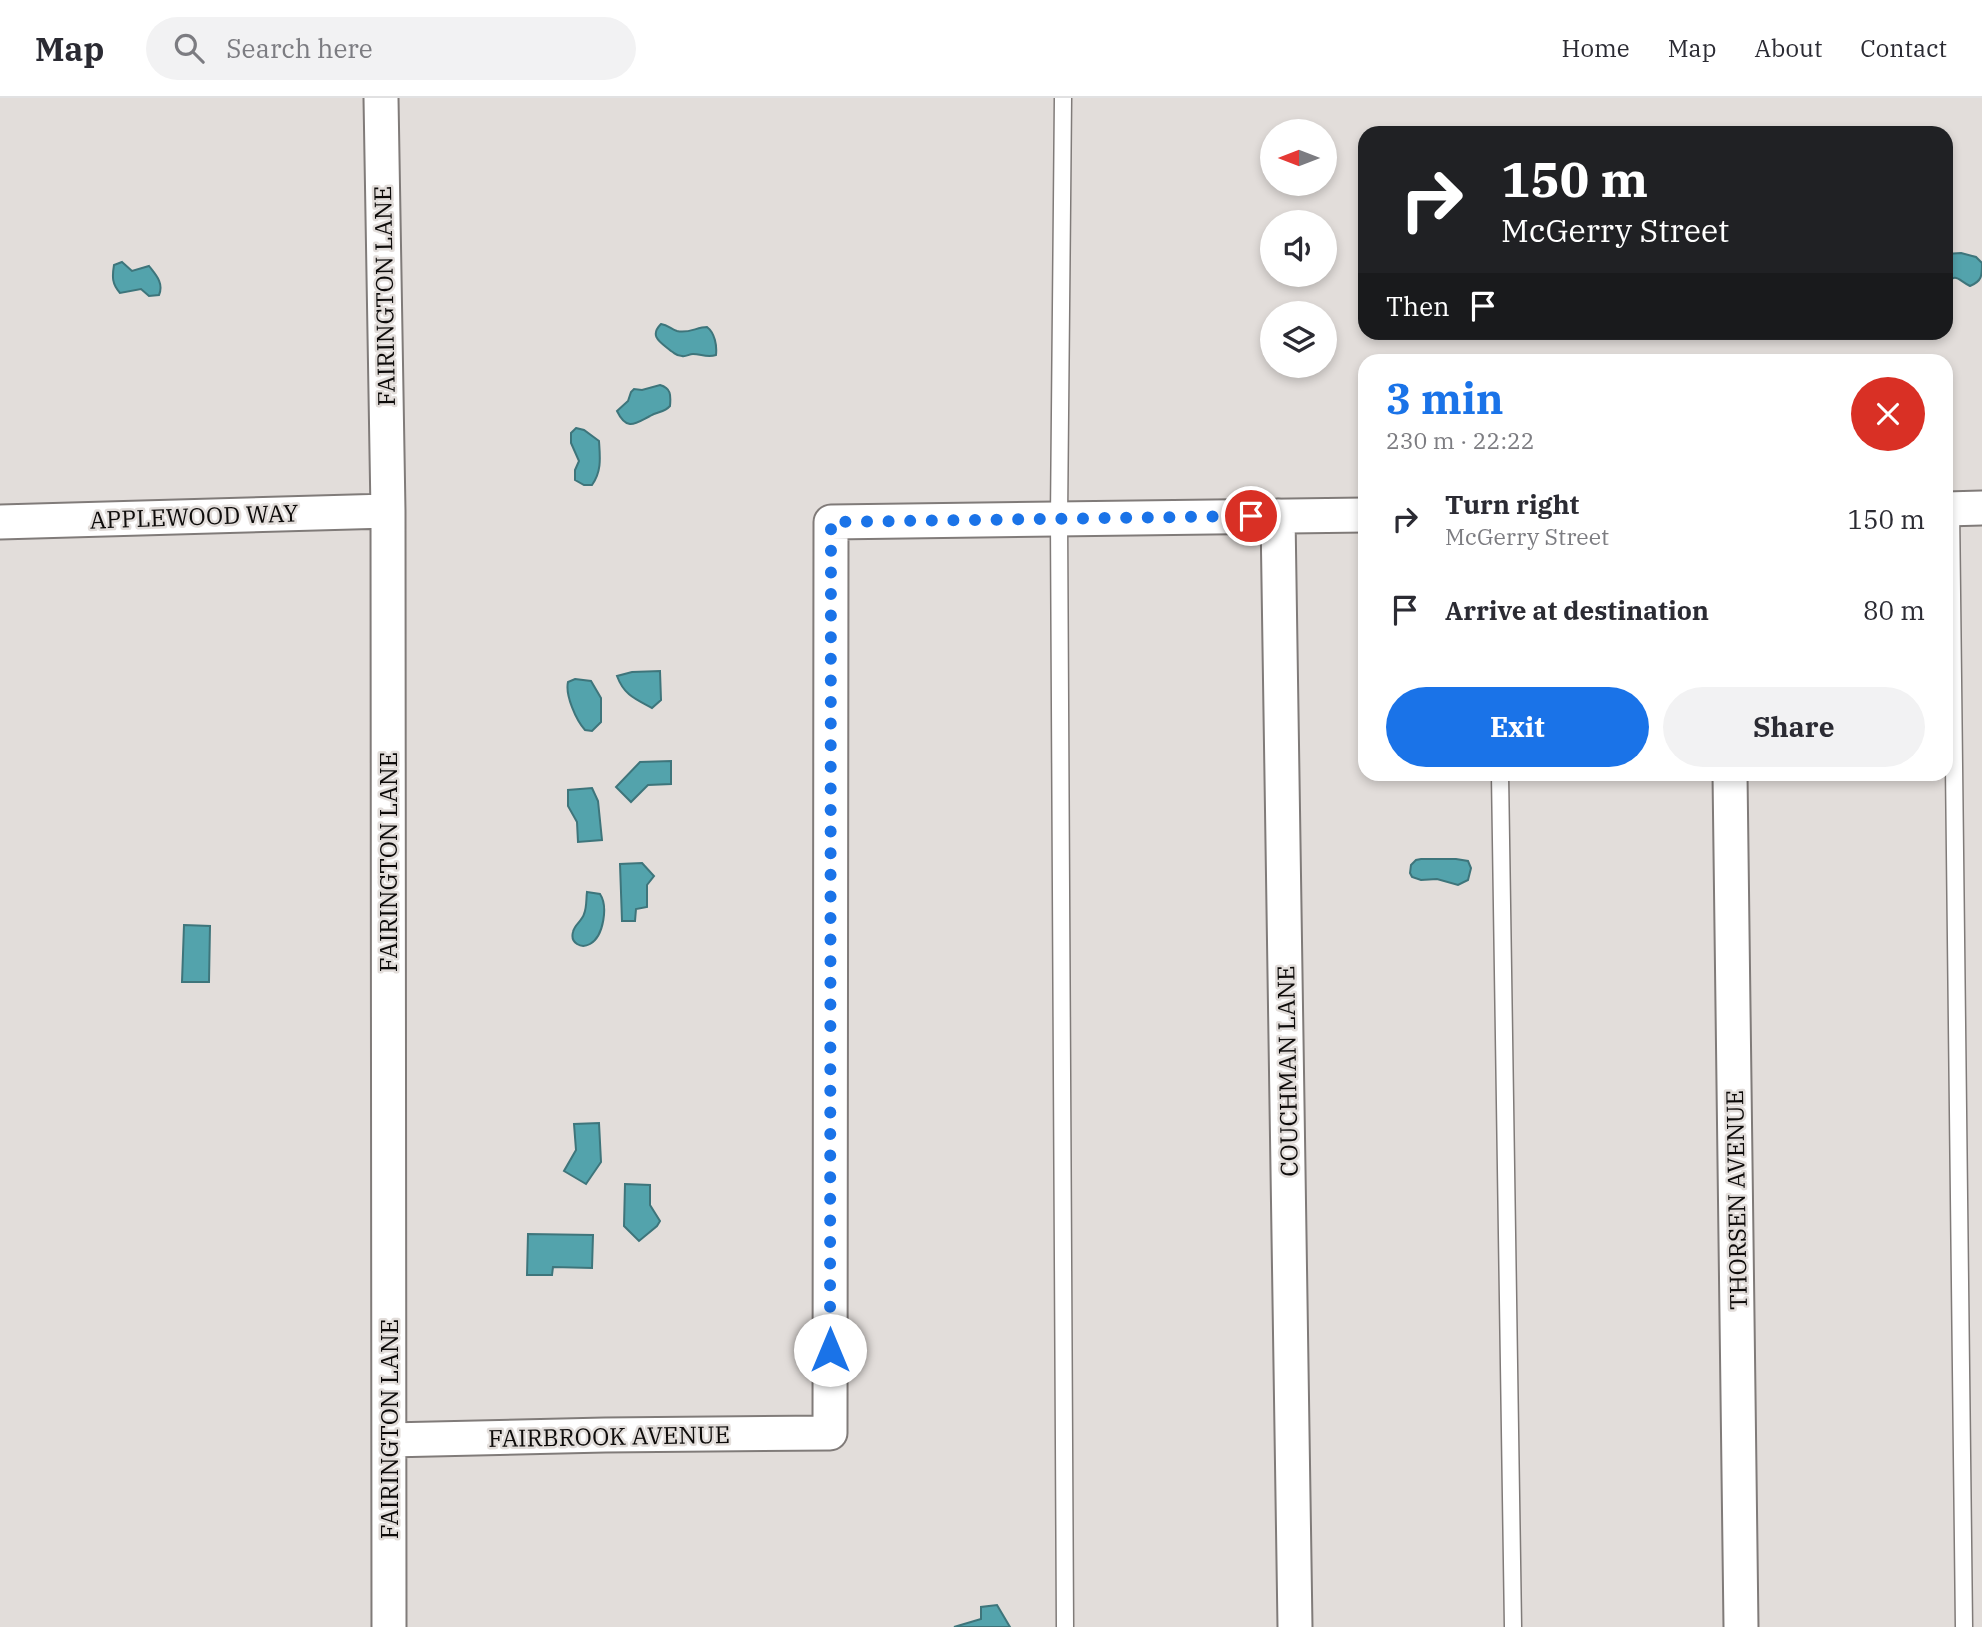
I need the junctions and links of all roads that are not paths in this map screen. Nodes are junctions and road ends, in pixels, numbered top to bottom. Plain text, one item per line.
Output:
1 (381, 98) edge
2 (1062, 98) edge
3 (1960, 508) edge
4 (388, 511) junction
5 (1358, 515) edge
6 (1278, 516) junction
7 (1059, 519) junction
8 (0, 522) edge
9 (1500, 781) edge
10 (1731, 781) edge
11 (389, 1440) junction
12 (389, 1627) edge
13 (1065, 1627) edge
14 (1295, 1627) edge
15 (1513, 1627) edge
16 (1741, 1627) edge
17 (1964, 1627) edge

1 - 4 street, FAIRINGTON LANE
2 - 7 lane
3 - 17 lane
4 - 8 street, APPLEWOOD WAY
4 - 11 street, FAIRINGTON LANE
5 - 6 street
6 - 7 street
6 - 14 street, COUCHMAN LANE
7 - 11 street, FAIRBROOK AVENUE
7 - 13 lane
9 - 15 lane
10 - 16 street, THORSEN AVENUE
11 - 12 street, FAIRINGTON LANE

